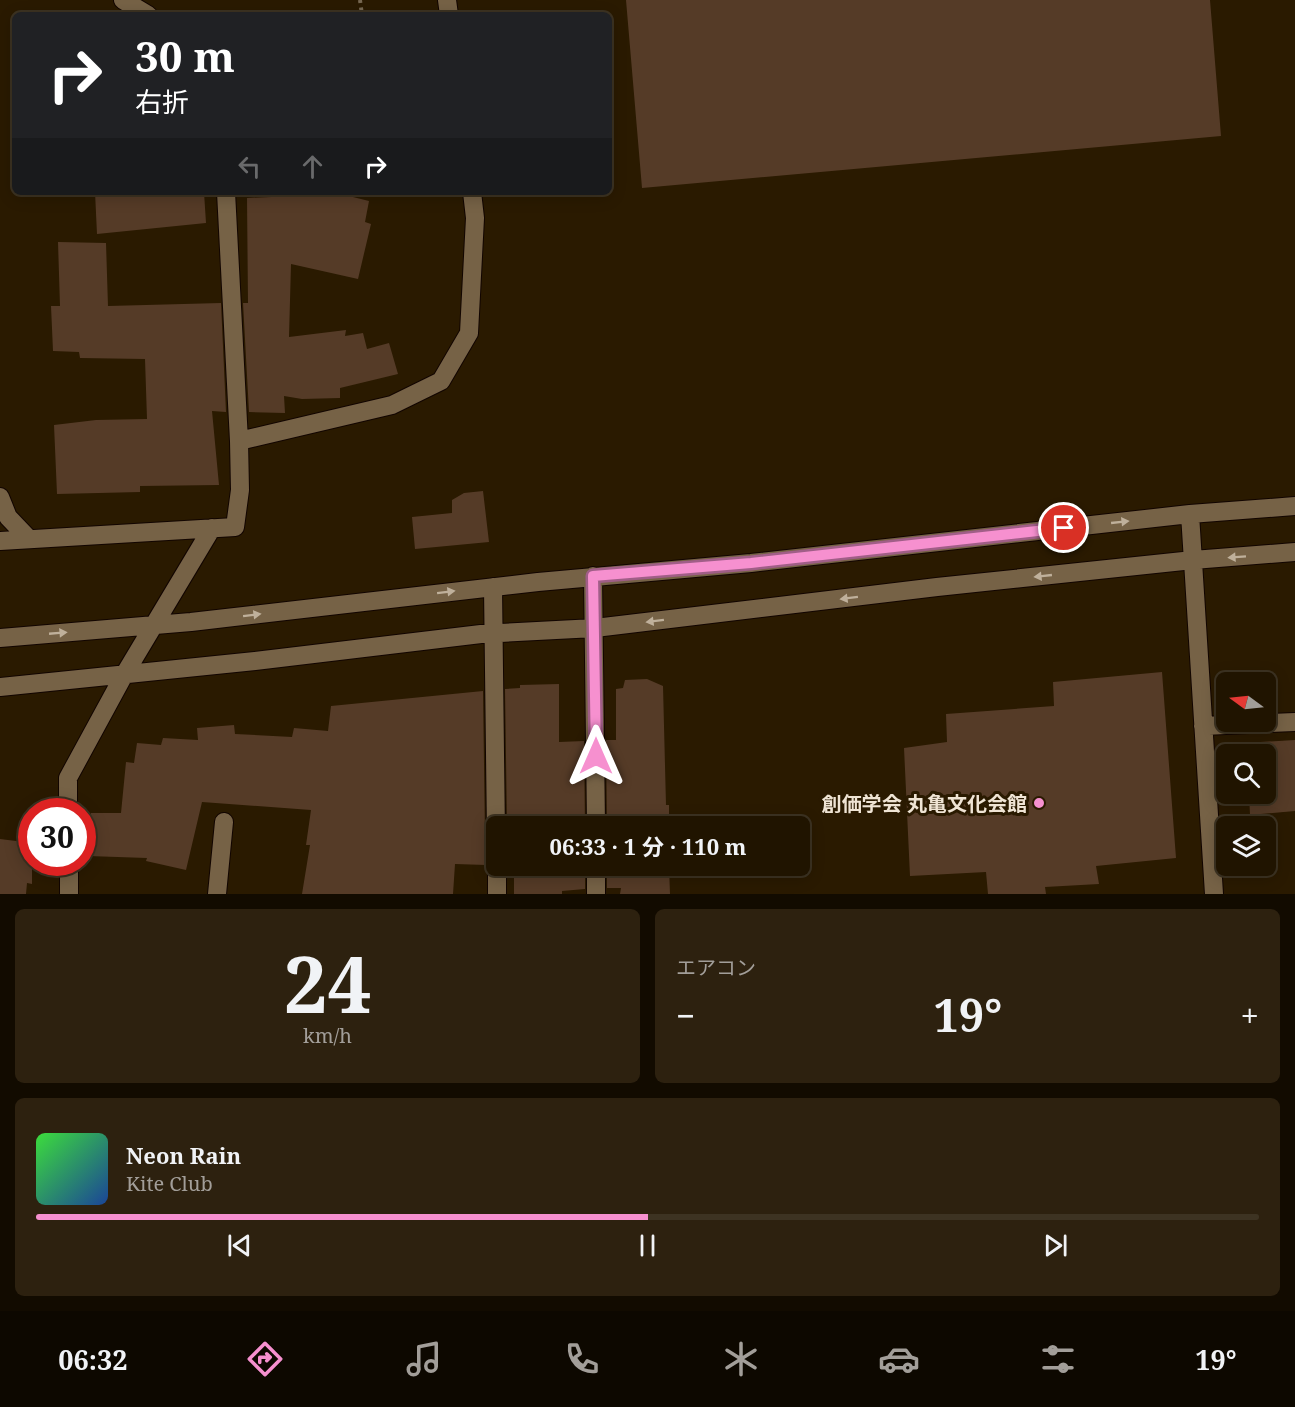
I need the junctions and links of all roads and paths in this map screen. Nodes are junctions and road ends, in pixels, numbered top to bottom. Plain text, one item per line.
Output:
1 (123, 0) edge
2 (143, 12) edge
3 (226, 195) edge
4 (472, 195) edge
5 (239, 441) junction
6 (0, 497) edge
7 (1295, 506) edge
8 (1190, 514) junction
9 (212, 528) junction
10 (28, 539) junction
11 (0, 541) edge
12 (1295, 552) edge
13 (1193, 560) junction
14 (593, 576) junction
15 (493, 587) junction
16 (153, 624) junction
17 (595, 628) junction
18 (494, 633) junction
19 (0, 638) edge
20 (124, 675) junction
21 (0, 687) edge
22 (1295, 722) edge
23 (1203, 726) junction
24 (68, 798) edge
25 (496, 816) edge
26 (596, 816) edge
27 (224, 822) dead end
28 (69, 876) edge
29 (497, 876) edge
30 (596, 876) edge
31 (69, 894) edge
32 (217, 894) edge
33 (497, 894) edge
34 (596, 894) edge
35 (1214, 894) edge

1 - 2 street
3 - 5 street
4 - 5 street
5 - 9 street
6 - 10 street
7 - 8 street
8 - 13 street
14 -> 8 street
9 - 10 street
9 - 16 street
10 - 11 street
12 -> 13 street
13 -> 17 street
13 - 23 street
14 - 15 street
14 - 17 street
16 -> 15 street
15 - 18 street
19 -> 16 street
16 - 20 street
17 - 18 street
17 - 26 street
18 - 20 street
18 - 25 street
20 - 21 street
20 - 24 street
22 - 23 street
23 - 35 street
27 - 32 street
28 - 31 street
29 - 33 street
30 - 34 street

